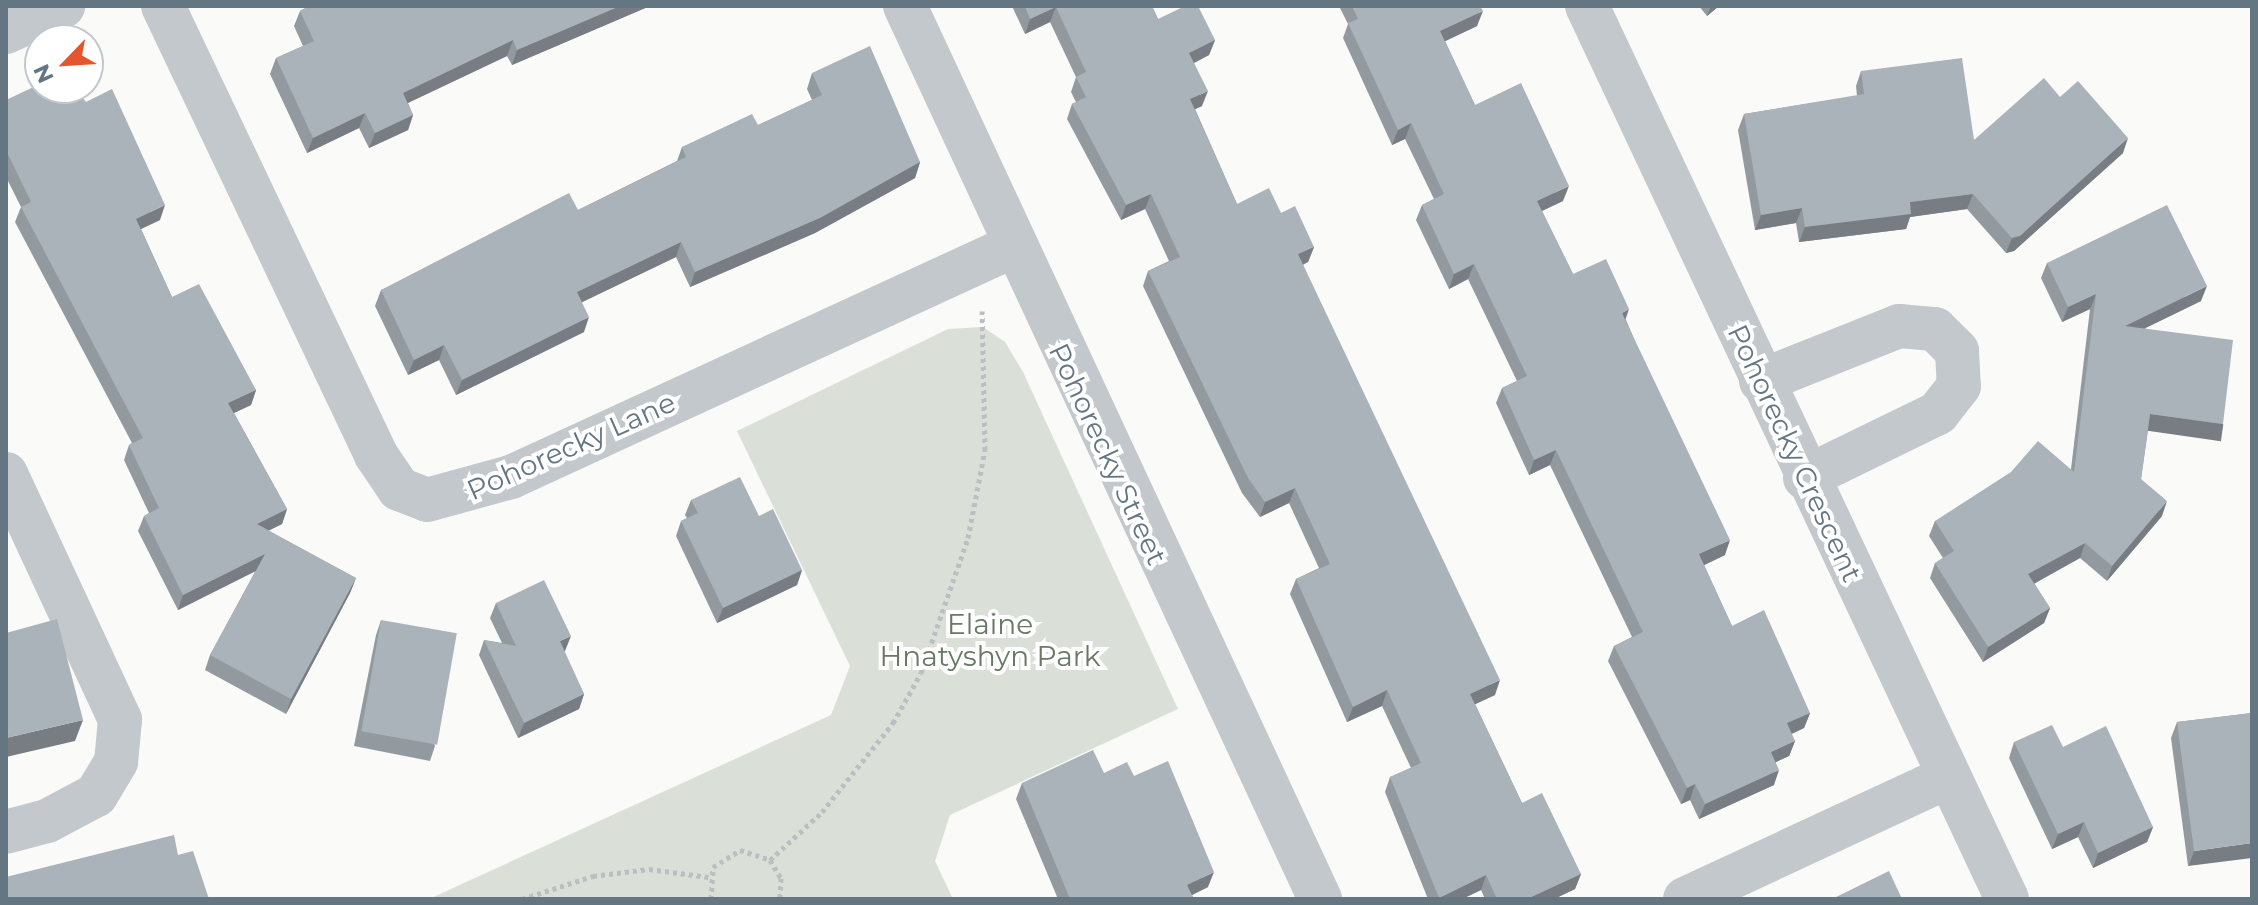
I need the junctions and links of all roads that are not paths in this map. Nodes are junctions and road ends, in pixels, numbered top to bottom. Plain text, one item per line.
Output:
1 (63, 6) edge
2 (163, 6) edge
3 (905, 6) edge
4 (1587, 6) edge
5 (6, 32) edge
6 (1011, 247) junction
7 (1761, 381) junction
8 (6, 474) edge
9 (1805, 478) junction
10 (1948, 777) junction
11 (6, 832) edge
12 (1320, 899) edge
13 (1685, 899) edge
14 (2007, 899) edge

1 - 5 street
2 - 6 street, Pohorecky Lane
3 - 6 street, Pohorecky Street
4 - 7 street, Pohorecky Crescent
6 - 12 street, Pohorecky Street
7 - 9 street, Pohorecky Crescent
7 - 9 street
8 - 11 street
9 - 10 street, Pohorecky Crescent
10 - 13 street
10 - 14 street, Pohorecky Crescent

